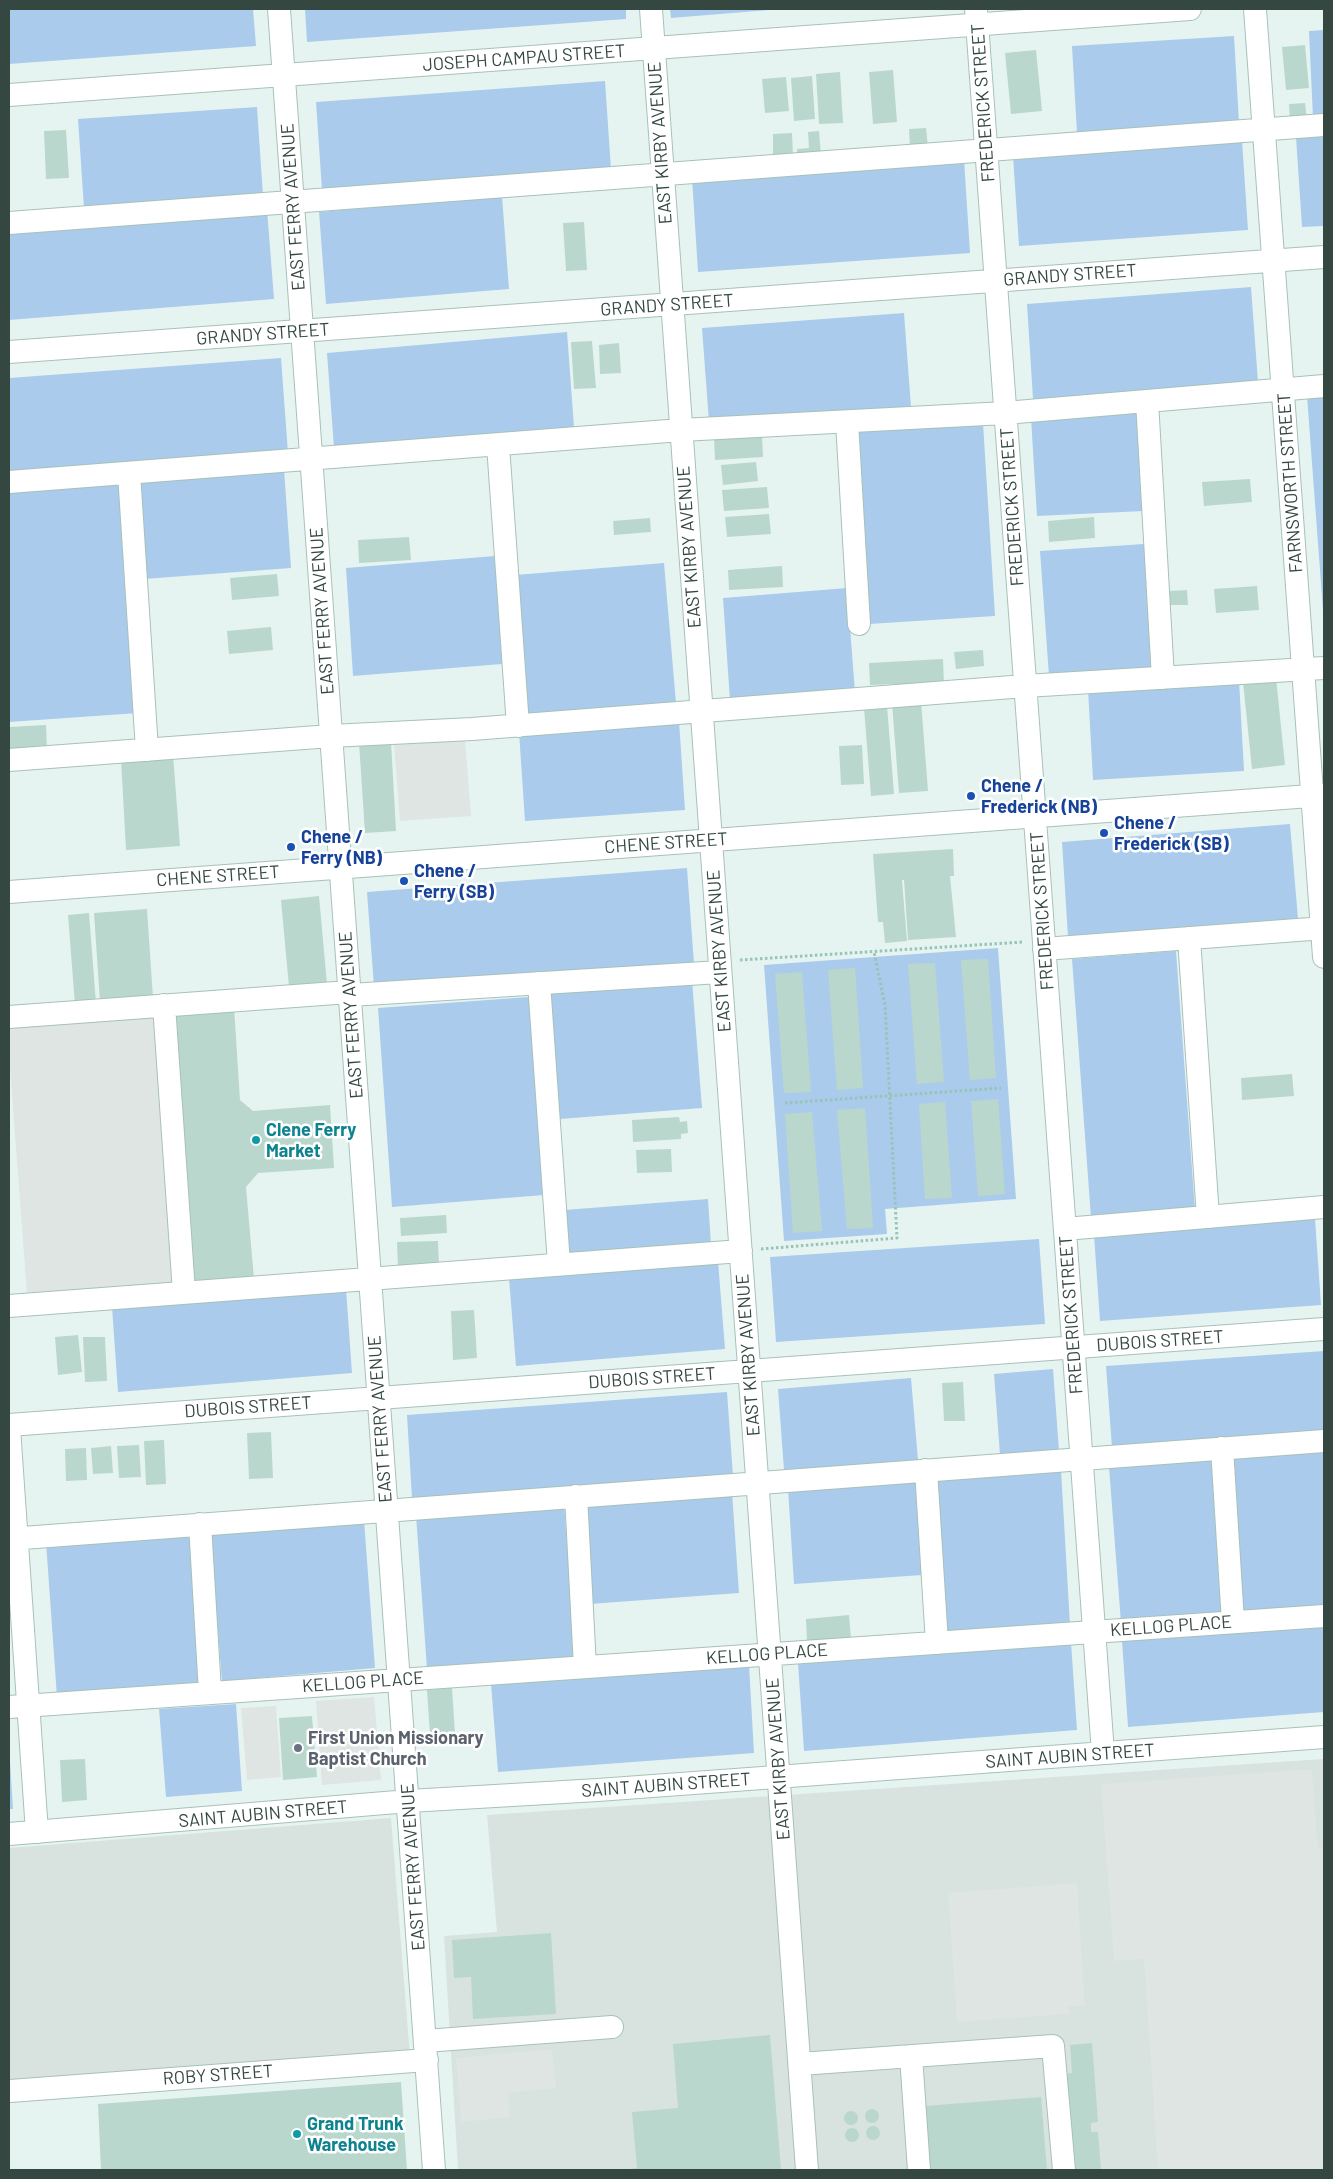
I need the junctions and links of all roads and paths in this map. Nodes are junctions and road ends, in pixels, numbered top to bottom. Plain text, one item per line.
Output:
1 (279, 9) edge
2 (650, 9) edge
3 (1190, 9) edge
4 (1255, 9) edge
5 (977, 16) edge
6 (653, 48) junction
7 (284, 75) junction
8 (9, 95) edge
9 (1324, 125) edge
10 (1264, 129) junction
11 (986, 152) junction
12 (662, 175) junction
13 (292, 202) junction
14 (9, 223) edge
15 (1324, 256) edge
16 (1274, 260) junction
17 (996, 280) junction
18 (672, 304) junction
19 (302, 331) junction
20 (9, 352) edge
21 (1324, 386) edge
22 (1283, 389) junction
23 (1147, 401) junction
24 (1006, 413) junction
25 (847, 422) junction
26 (681, 430) junction
27 (498, 445) junction
28 (311, 459) junction
29 (129, 473) junction
30 (9, 482) edge
31 (859, 624) dead end
32 (1314, 668) edge
33 (1163, 678) junction
34 (1025, 686) junction
35 (701, 711) junction
36 (518, 726) junction
37 (331, 736) junction
38 (147, 750) junction
39 (9, 760) edge
40 (1319, 796) edge
41 (1035, 816) junction
42 (711, 840) junction
43 (340, 867) junction
44 (9, 892) edge
45 (1323, 928) edge
46 (1189, 938) junction
47 (1044, 945) junction
48 (874, 952) junction
49 (1324, 957) edge
50 (720, 967) junction
51 (539, 983) junction
52 (349, 994) junction
53 (164, 1005) junction
54 (9, 1017) edge
55 (1001, 1088) dead end
56 (890, 1096) junction
57 (785, 1103) dead end
58 (1324, 1207) edge
59 (1208, 1217) junction
60 (1065, 1230) junction
61 (741, 1250) junction
62 (559, 1264) junction
63 (370, 1278) junction
64 (184, 1292) junction
65 (9, 1306) edge
66 (1324, 1329) edge
67 (1074, 1347) junction
68 (749, 1371) junction
69 (379, 1398) junction
70 (9, 1426) edge
71 (1324, 1441) edge
72 (1222, 1448) junction
73 (1082, 1459) junction
74 (926, 1470) junction
75 (758, 1483) junction
76 (576, 1496) junction
77 (387, 1510) junction
78 (200, 1524) junction
79 (13, 1538) edge
80 (1324, 1616) edge
81 (1233, 1622) junction
82 (1094, 1632) junction
83 (937, 1642) junction
84 (770, 1654) junction
85 (585, 1667) junction
86 (399, 1680) junction
87 (210, 1692) junction
88 (18, 1706) edge
89 (1324, 1737) edge
90 (1103, 1753) junction
91 (779, 1777) junction
92 (409, 1802) junction
93 (37, 1832) junction
94 (9, 1834) edge
95 (612, 2027) dead end
96 (426, 2050) junction
97 (911, 2056) junction
98 (800, 2064) junction
99 (10, 2091) dead end
100 (434, 2170) edge
101 (807, 2170) edge
102 (919, 2170) edge
103 (1064, 2170) edge

1 - 7 street, EAST FERRY AVENUE
2 - 6 street, EAST KIRBY AVENUE
3 - 5 street, JOSEPH CAMPAU STREET
4 - 10 street, FARNSWORTH STREET
5 - 6 street, JOSEPH CAMPAU STREET
5 - 11 street, FREDERICK STREET
6 - 7 street, JOSEPH CAMPAU STREET
6 - 12 street, EAST KIRBY AVENUE
7 - 8 street, JOSEPH CAMPAU STREET
7 - 13 street, EAST FERRY AVENUE
9 - 10 street
10 - 11 street
10 - 16 street, FARNSWORTH STREET
11 - 12 street
11 - 17 street, FREDERICK STREET
12 - 13 street
12 - 18 street, EAST KIRBY AVENUE
13 - 14 street
13 - 19 street, EAST FERRY AVENUE
15 - 16 street, GRANDY STREET
16 - 17 street, GRANDY STREET
16 - 22 street, FARNSWORTH STREET
17 - 18 street, GRANDY STREET
17 - 24 street, FREDERICK STREET
18 - 19 street, GRANDY STREET
18 - 26 street, EAST KIRBY AVENUE
19 - 20 street, GRANDY STREET
19 - 28 street, EAST FERRY AVENUE
21 - 22 street
22 - 23 street
22 - 32 street, FARNSWORTH STREET
23 - 24 street
23 - 33 street
24 - 25 street
24 - 34 street, FREDERICK STREET
25 - 26 street
25 - 31 street
26 - 27 street
26 - 35 street, EAST KIRBY AVENUE
27 - 28 street
27 - 36 street
28 - 29 street
28 - 37 street, EAST FERRY AVENUE
29 - 30 street
29 - 38 street
32 - 33 street
32 - 40 street, FARNSWORTH STREET
33 - 34 street
34 - 35 street
34 - 41 street, FREDERICK STREET
35 - 36 street
35 - 42 street, EAST KIRBY AVENUE
36 - 37 street
37 - 38 street
37 - 43 street, EAST FERRY AVENUE
38 - 39 street
40 - 41 street, CHENE STREET
40 - 45 street, FARNSWORTH STREET
41 - 42 street, CHENE STREET
41 - 47 street, FREDERICK STREET
42 - 43 street, CHENE STREET
42 - 50 street, EAST KIRBY AVENUE
43 - 44 street, CHENE STREET
43 - 52 street, EAST FERRY AVENUE
45 - 46 street
45 - 49 street, FARNSWORTH STREET
46 - 47 street
46 - 59 street
47 - 48 path
47 - 60 street, FREDERICK STREET
48 - 50 path
48 - 56 path
50 - 51 street
50 - 61 street, EAST KIRBY AVENUE
51 - 52 street
51 - 62 street
52 - 53 street
52 - 63 street, EAST FERRY AVENUE
53 - 54 street
53 - 64 street
55 - 56 path
56 - 57 path
56 - 61 path
58 - 59 street
59 - 60 street
60 - 67 street, FREDERICK STREET
61 - 62 street
61 - 68 street, EAST KIRBY AVENUE
62 - 63 street
63 - 64 street
63 - 69 street, EAST FERRY AVENUE
64 - 65 street
66 - 67 street, DUBOIS STREET
67 - 68 street, DUBOIS STREET
67 - 73 street, FREDERICK STREET
68 - 69 street, DUBOIS STREET
68 - 75 street, EAST KIRBY AVENUE
69 - 70 street, DUBOIS STREET
69 - 77 street, EAST FERRY AVENUE
70 - 79 street
71 - 72 street
72 - 73 street
72 - 81 street
73 - 74 street
73 - 82 street, FREDERICK STREET
74 - 75 street
74 - 83 street
75 - 76 street
75 - 84 street, EAST KIRBY AVENUE
76 - 77 street
76 - 85 street
77 - 78 street
77 - 86 street, EAST FERRY AVENUE
78 - 79 street
78 - 87 street
79 - 88 street
80 - 81 street, KELLOG PLACE
81 - 82 street, KELLOG PLACE
82 - 83 street, KELLOG PLACE
82 - 90 street, FREDERICK STREET
83 - 84 street, KELLOG PLACE
84 - 85 street, KELLOG PLACE
84 - 91 street, EAST KIRBY AVENUE
85 - 86 street, KELLOG PLACE
86 - 87 street, KELLOG PLACE
86 - 92 street, EAST FERRY AVENUE
87 - 88 street, KELLOG PLACE
88 - 93 street
89 - 90 street, SAINT AUBIN STREET
90 - 91 street, SAINT AUBIN STREET
91 - 92 street, SAINT AUBIN STREET
91 - 98 street, EAST KIRBY AVENUE
92 - 93 street, SAINT AUBIN STREET
92 - 96 street, EAST FERRY AVENUE
93 - 94 street, SAINT AUBIN STREET
95 - 96 street, ROBY STREET
96 - 99 street, ROBY STREET
96 - 100 street, EAST FERRY AVENUE
97 - 98 street
97 - 102 street
97 - 103 street
98 - 101 street, EAST KIRBY AVENUE

